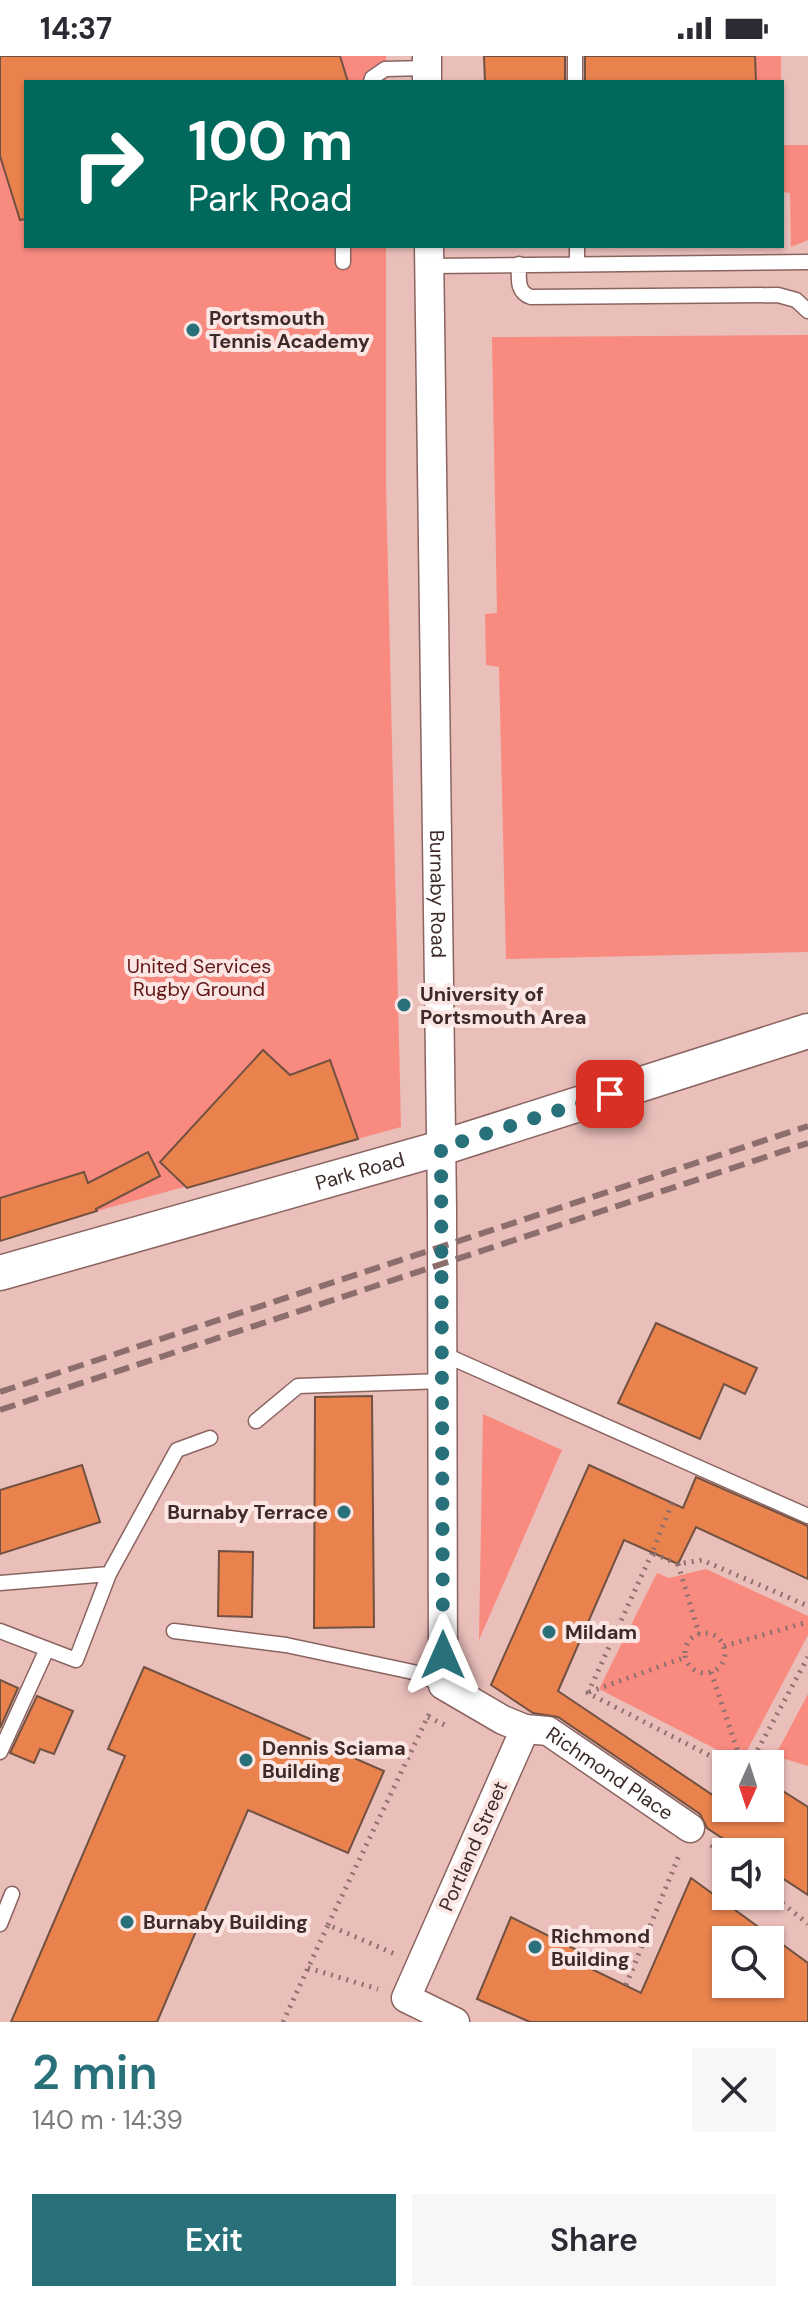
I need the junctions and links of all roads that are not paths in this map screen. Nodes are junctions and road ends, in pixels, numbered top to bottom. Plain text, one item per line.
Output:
1 (575, 56) edge
2 (427, 69) edge
3 (372, 80) edge
4 (575, 80) edge
5 (343, 248) edge
6 (577, 248) edge
7 (429, 256) edge
8 (343, 262) dead end
9 (808, 262) edge
10 (519, 264) junction
11 (577, 264) junction
12 (808, 311) edge
13 (808, 1031) edge
14 (441, 1148) junction
15 (0, 1273) edge
16 (443, 1367) junction
17 (256, 1421) dead end
18 (210, 1438) dead end
19 (808, 1516) edge
20 (109, 1574) junction
21 (0, 1583) edge
22 (0, 1631) edge
23 (174, 1631) dead end
24 (47, 1649) junction
25 (443, 1685) junction
26 (525, 1729) junction
27 (0, 1752) edge
28 (690, 1828) road end
29 (12, 1894) dead end
30 (0, 1924) edge
31 (455, 2022) edge

1 - 4 lane
2 - 3 lane
5 - 8 lane
6 - 11 lane
7 - 10 lane
7 - 14 street, Burnaby Road
9 - 11 lane
10 - 11 lane
10 - 12 lane
13 - 14 street, Park Road
14 - 15 street, Park Road
14 - 16 street, Burnaby Road
16 - 17 lane
16 - 19 lane
16 - 25 street, Burnaby Road
18 - 20 lane
20 - 21 lane
20 - 24 lane
22 - 24 lane
23 - 25 lane
24 - 27 lane
25 - 26 street
26 - 28 street, Richmond Place
26 - 31 street, Portland Street
29 - 30 lane

